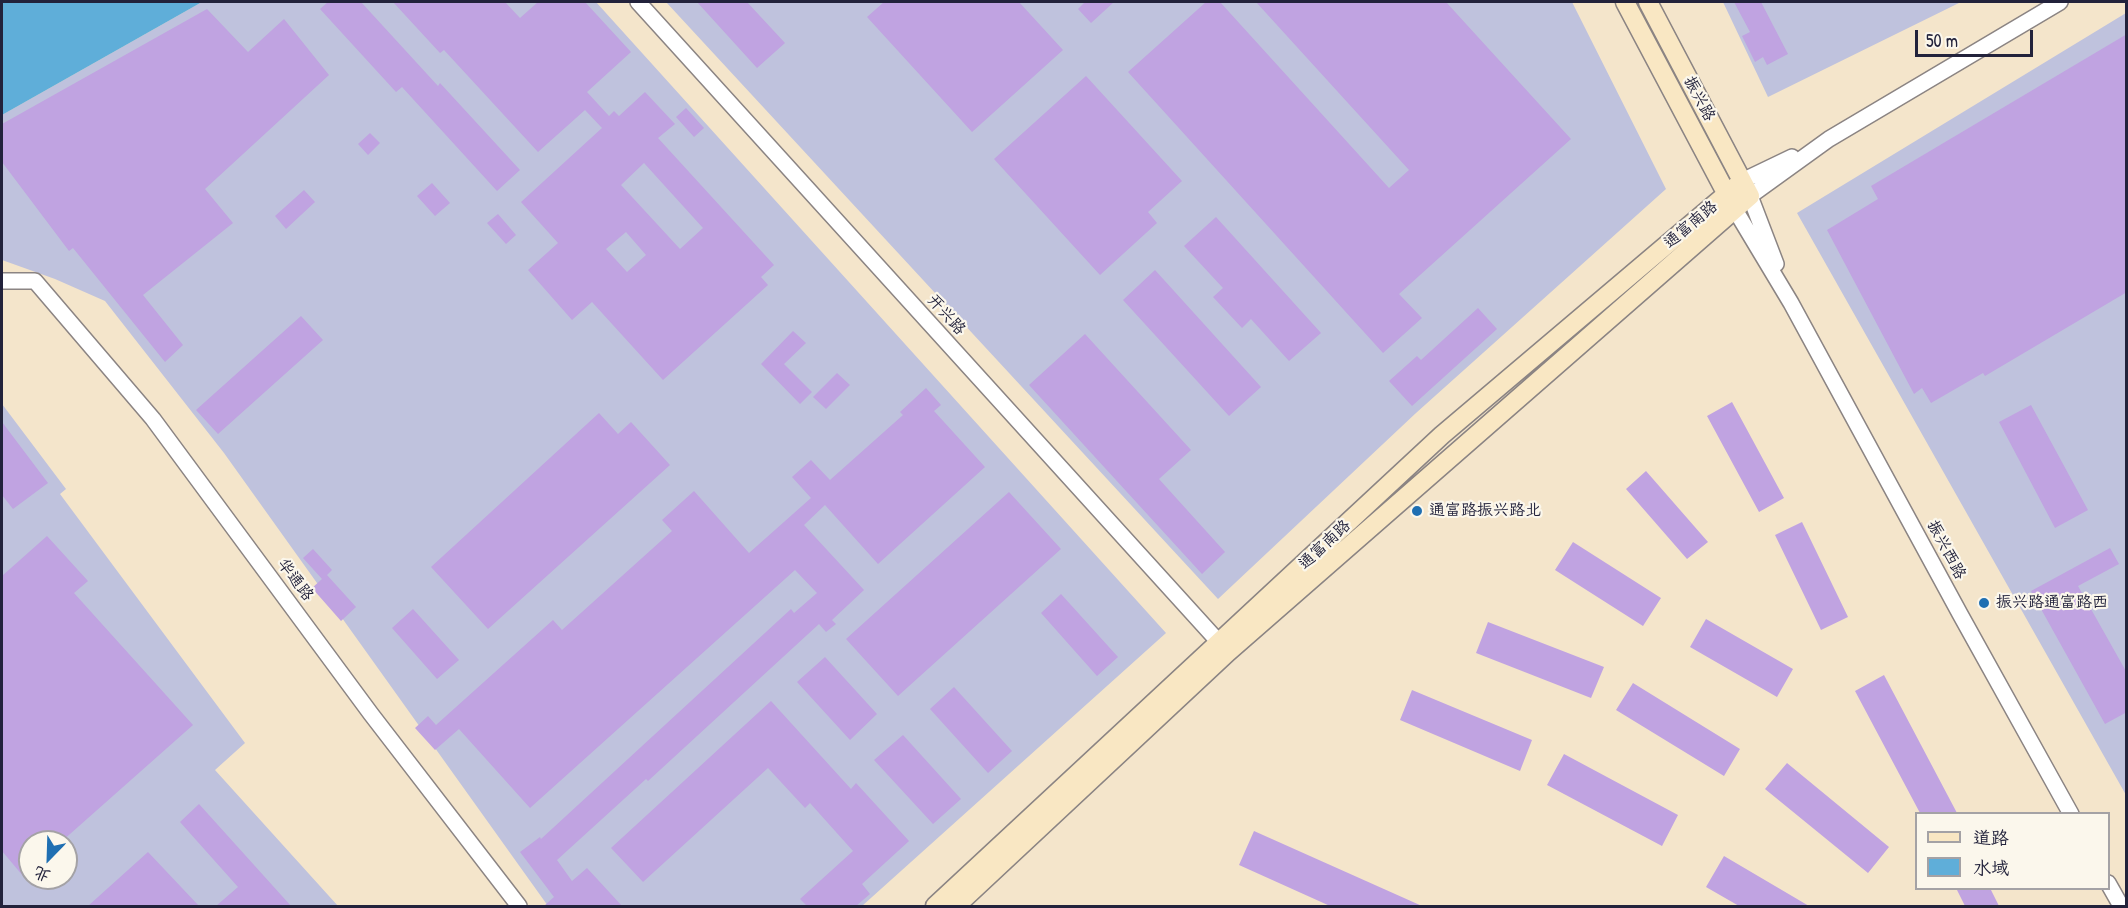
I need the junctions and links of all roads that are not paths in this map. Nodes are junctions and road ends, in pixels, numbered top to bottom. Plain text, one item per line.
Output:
1 (638, 2) edge
2 (1624, 2) edge
3 (1648, 2) edge
4 (2060, 2) edge
5 (1746, 189) junction
6 (1730, 202) junction
7 (2, 281) edge
8 (1791, 303) junction
9 (1224, 647) junction
10 (2070, 812) edge
11 (2110, 885) edge
12 (519, 906) edge
13 (935, 906) edge
14 (956, 906) edge
15 (2121, 906) edge

1 - 9 street, 开兴路
2 - 6 main road, 振兴路
3 - 5 main road, 振兴路
4 - 5 street
5 - 6 main road, 通富南路
5 - 8 street, 振兴西路
6 - 8 street, 振兴西路
6 - 9 main road, 通富南路
7 - 12 street, 华通路
8 - 10 street, 振兴西路
9 - 13 main road, 通富南路
9 - 14 main road, 通富南路
11 - 15 street

